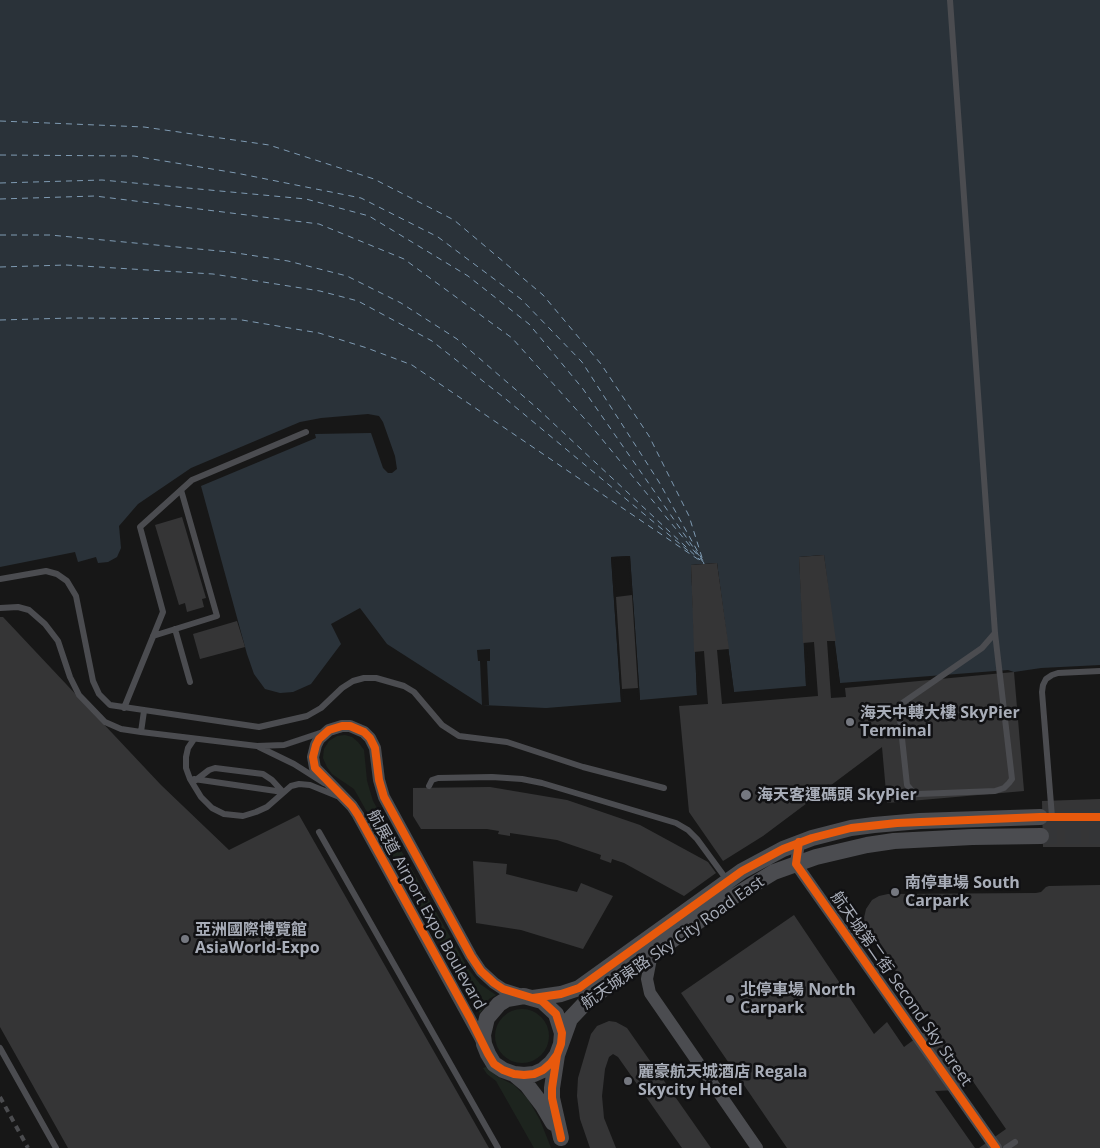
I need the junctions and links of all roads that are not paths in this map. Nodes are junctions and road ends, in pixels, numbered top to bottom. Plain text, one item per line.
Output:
1 (950, 0) edge
2 (306, 432) dead end
3 (181, 490) junction
4 (0, 579) edge
5 (0, 608) edge
6 (175, 629) junction
7 (995, 633) junction
8 (153, 636) junction
9 (1100, 671) edge
10 (190, 682) dead end
11 (124, 708) junction
12 (144, 711) junction
13 (329, 730) junction
14 (141, 732) junction
15 (194, 739) junction
16 (258, 746) junction
17 (193, 779) junction
18 (429, 786) dead end
19 (664, 788) dead end
20 (283, 792) junction
21 (341, 795) junction
22 (1046, 817) joint
23 (319, 832) dead end
24 (1041, 836) tunnel mouth
25 (799, 842) junction
26 (796, 864) junction
27 (727, 881) junction
28 (652, 953) junction
29 (528, 997) junction
30 (484, 1044) junction
31 (0, 1048) edge
32 (559, 1050) junction
33 (514, 1074) junction
34 (1015, 1142) dead end
35 (563, 1143) edge
36 (56, 1148) edge
37 (498, 1148) edge
38 (757, 1148) edge
39 (996, 1148) edge
40 (1006, 1148) edge

1 - 7 lane
2 - 3 lane
3 - 6 lane
3 - 8 lane
4 - 11 lane
5 - 14 lane
6 - 8 lane
6 - 10 lane
7 - 7 lane
8 - 11 lane
9 - 22 lane
11 - 12 lane
12 - 14 lane
12 - 19 lane
13 - 16 lane
13 - 21 street, 航展道 Airport Expo Boulevard
13 - 29 street, 航展道 Airport Expo Boulevard
14 - 15 lane
15 - 16 lane
15 - 17 lane
16 - 21 lane
17 - 20 lane
17 - 20 lane
17 - 20 lane
18 - 27 lane
20 - 21 lane
21 - 30 street, 航展道 Airport Expo Boulevard
22 - 25 street, 航天城東路 Sky City Road East
23 - 37 lane
24 - 26 street, 航天城東路 Sky City Road East
25 - 26 street
25 - 27 street, 航天城東路 Sky City Road East
26 - 28 street, 航天城東路 Sky City Road East
26 - 39 street, 航天城第二街 Second Sky Street
27 - 29 street, 航天城東路 Sky City Road East
28 - 32 street, 航天城東路 Sky City Road East
28 - 38 street
29 - 30 street, 航展道 Airport Expo Boulevard
29 - 32 street, 航展道 Airport Expo Boulevard
30 - 33 street, 航展道 Airport Expo Boulevard
31 - 36 lane
32 - 33 street
32 - 35 street, 航展道 Airport Expo Boulevard
33 - 35 street, 航展道 Airport Expo Boulevard
34 - 40 lane

